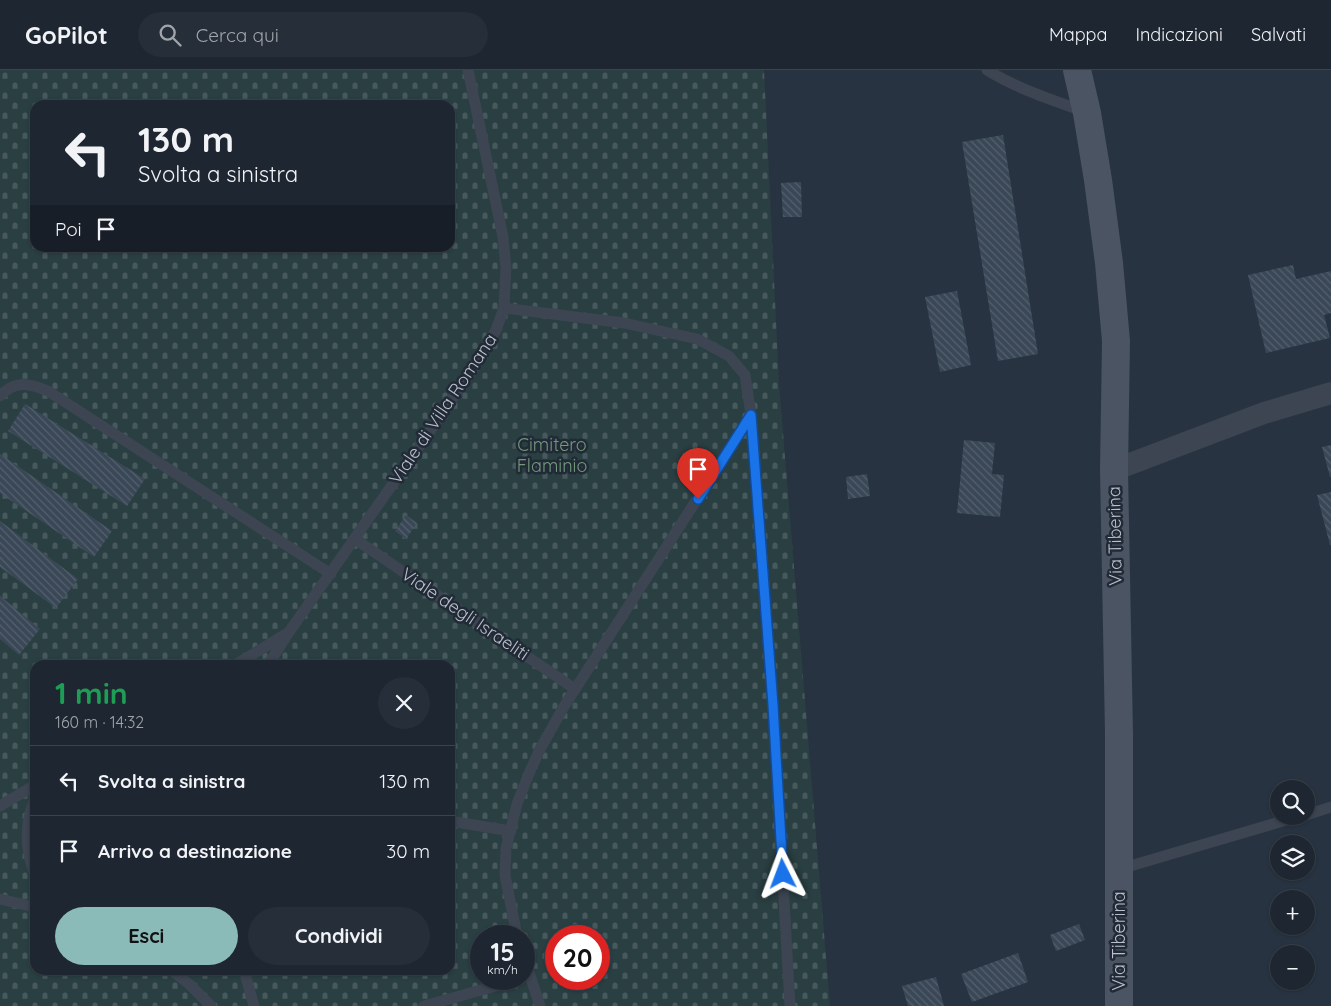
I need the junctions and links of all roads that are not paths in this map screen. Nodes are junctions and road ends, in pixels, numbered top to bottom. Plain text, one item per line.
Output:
1 (468, 70) edge
2 (987, 70) edge
3 (1076, 70) edge
4 (1087, 113) junction
5 (504, 308) junction
6 (1331, 393) edge
7 (0, 396) edge
8 (751, 415) junction
9 (1114, 470) junction
10 (355, 539) junction
11 (331, 574) junction
12 (289, 632) junction
13 (243, 660) edge
14 (271, 660) edge
15 (575, 689) junction
16 (30, 788) edge
17 (0, 806) edge
18 (1331, 807) edge
19 (30, 812) edge
20 (1315, 812) edge
21 (455, 822) edge
22 (1270, 825) edge
23 (511, 831) junction
24 (30, 859) edge
25 (1119, 869) junction
26 (0, 899) edge
27 (30, 906) edge
28 (515, 925) edge
29 (177, 975) edge
30 (245, 975) edge
31 (482, 990) edge
32 (531, 990) edge
33 (211, 1006) edge
34 (254, 1006) edge
35 (424, 1006) edge
36 (540, 1006) edge
37 (790, 1006) edge
38 (1119, 1006) edge

1 - 5 lane, Viale di Villa Romana
2 - 4 lane
3 - 4 main road, Via Tiberina
4 - 9 main road, Via Tiberina
5 - 8 lane
5 - 10 lane, Viale di Villa Romana
6 - 9 street
7 - 11 lane
8 - 15 lane
8 - 37 lane
9 - 25 main road, Via Tiberina
10 - 11 lane, Viale di Villa Romana
10 - 15 lane, Viale degli Israeliti
11 - 12 lane, Viale di Villa Romana
12 - 13 lane, Viale di Villa Romana
12 - 14 lane, Viale di Villa Romana
15 - 23 lane
16 - 17 lane
18 - 20 lane
19 - 24 lane
21 - 23 lane
22 - 25 lane
23 - 28 lane
25 - 38 main road, Via Tiberina
26 - 27 lane
29 - 33 lane
30 - 34 lane
31 - 35 lane
32 - 36 lane

